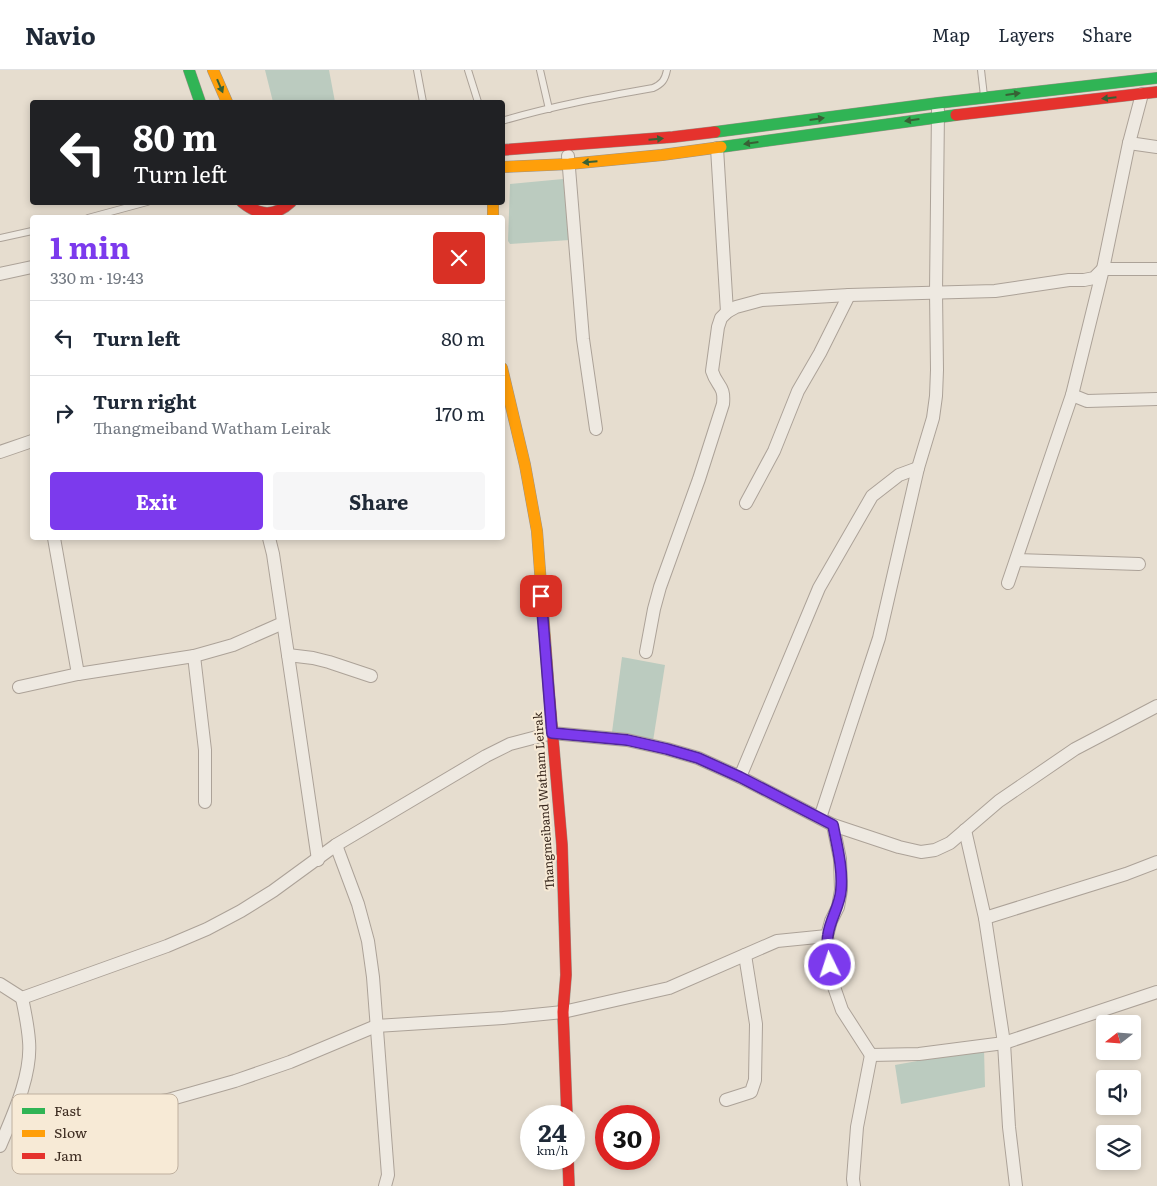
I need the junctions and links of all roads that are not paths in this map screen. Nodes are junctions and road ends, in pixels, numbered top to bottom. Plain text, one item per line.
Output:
1 (189, 70) edge
2 (213, 70) edge
3 (417, 70) edge
4 (468, 70) edge
5 (540, 70) edge
6 (666, 70) edge
7 (981, 70) edge
8 (1157, 78) edge
9 (1157, 92) edge
10 (1142, 94) junction
11 (984, 97) junction
12 (199, 100) edge
13 (226, 100) edge
14 (423, 100) edge
15 (477, 100) edge
16 (938, 103) junction
17 (549, 108) junction
18 (938, 117) junction
19 (505, 120) edge
20 (1129, 143) junction
21 (567, 146) junction
22 (1157, 147) edge
23 (717, 148) junction
24 (505, 150) edge
25 (568, 164) junction
26 (505, 168) edge
27 (137, 205) edge
28 (289, 205) edge
29 (250, 212) edge
30 (99, 215) edge
31 (30, 231) edge
32 (0, 238) edge
33 (30, 267) edge
34 (1103, 269) junction
35 (1157, 269) edge
36 (0, 274) edge
37 (936, 292) junction
38 (849, 294) junction
39 (727, 312) junction
40 (505, 380) edge
41 (1072, 395) junction
42 (1157, 399) edge
43 (596, 429) dead end
44 (30, 442) edge
45 (0, 452) edge
46 (918, 468) junction
47 (746, 503) dead end
48 (54, 540) edge
49 (269, 540) edge
50 (1017, 560) junction
51 (1139, 564) dead end
52 (1008, 583) dead end
53 (283, 623) junction
54 (646, 652) dead end
55 (288, 655) junction
56 (194, 656) junction
57 (78, 674) junction
58 (371, 676) dead end
59 (19, 687) dead end
60 (1157, 706) edge
61 (552, 733) junction
62 (740, 777) junction
63 (205, 802) dead end
64 (820, 818) junction
65 (833, 825) junction
66 (965, 830) junction
67 (336, 846) junction
68 (318, 860) junction
69 (1157, 862) edge
70 (986, 918) junction
71 (828, 936) junction
72 (745, 955) junction
73 (0, 984) edge
74 (1157, 992) edge
75 (22, 998) junction
76 (563, 1012) junction
77 (376, 1026) junction
78 (1004, 1043) junction
79 (871, 1055) junction
80 (19, 1094) edge
81 (178, 1097) edge
82 (726, 1100) dead end
83 (567, 1105) edge
84 (12, 1119) edge
85 (0, 1146) edge
86 (568, 1170) edge
87 (385, 1186) edge
88 (569, 1186) edge
89 (854, 1186) edge
90 (1016, 1186) edge

1 - 12 main road
2 -> 13 main road
3 - 14 lane
4 - 15 lane
5 - 17 lane
6 - 17 lane
7 - 11 lane
11 -> 8 main road
9 - 10 main road
10 -> 18 main road
10 - 20 street
11 - 16 main road
16 - 18 street
21 -> 16 main road
17 - 19 lane
18 -> 23 main road
18 - 37 street
20 - 22 street
20 - 34 street
21 - 24 main road
21 - 25 street
23 -> 25 main road
23 - 39 street
25 - 26 main road
25 - 43 street
27 - 30 lane
28 - 29 main road
31 - 32 lane
33 - 36 street
34 - 35 street
34 - 37 street
34 - 41 street
37 - 38 street
37 - 46 street
38 - 39 street
38 - 47 street
39 - 54 street
40 - 61 main road, Thangmeiband Watham Leirak
41 - 42 street
41 - 50 street
44 - 45 street
46 - 62 street
46 - 64 street
48 - 57 street
49 - 53 street
50 - 51 street
50 - 52 street
53 - 55 street
53 - 56 street
55 - 58 street
55 - 68 street
56 - 57 street
56 - 63 street
57 - 59 street
60 - 66 street
61 - 62 street
61 - 67 street
61 - 76 main road, Thangmeiband Watham Leirak
62 - 64 street
64 - 65 street
65 - 66 street
65 - 71 street
66 - 70 street
67 - 68 street
67 - 77 street
68 - 75 street
69 - 70 street
70 - 78 street
71 - 72 street
71 - 79 street
72 - 76 street
72 - 82 street
73 - 75 street
74 - 78 street
75 - 80 street
76 - 77 street
76 - 83 main road, Thangmeiband Watham Leirak
77 - 81 street
77 - 87 street
78 - 79 street
78 - 90 street
79 - 89 street
84 - 85 street
86 - 88 main road

